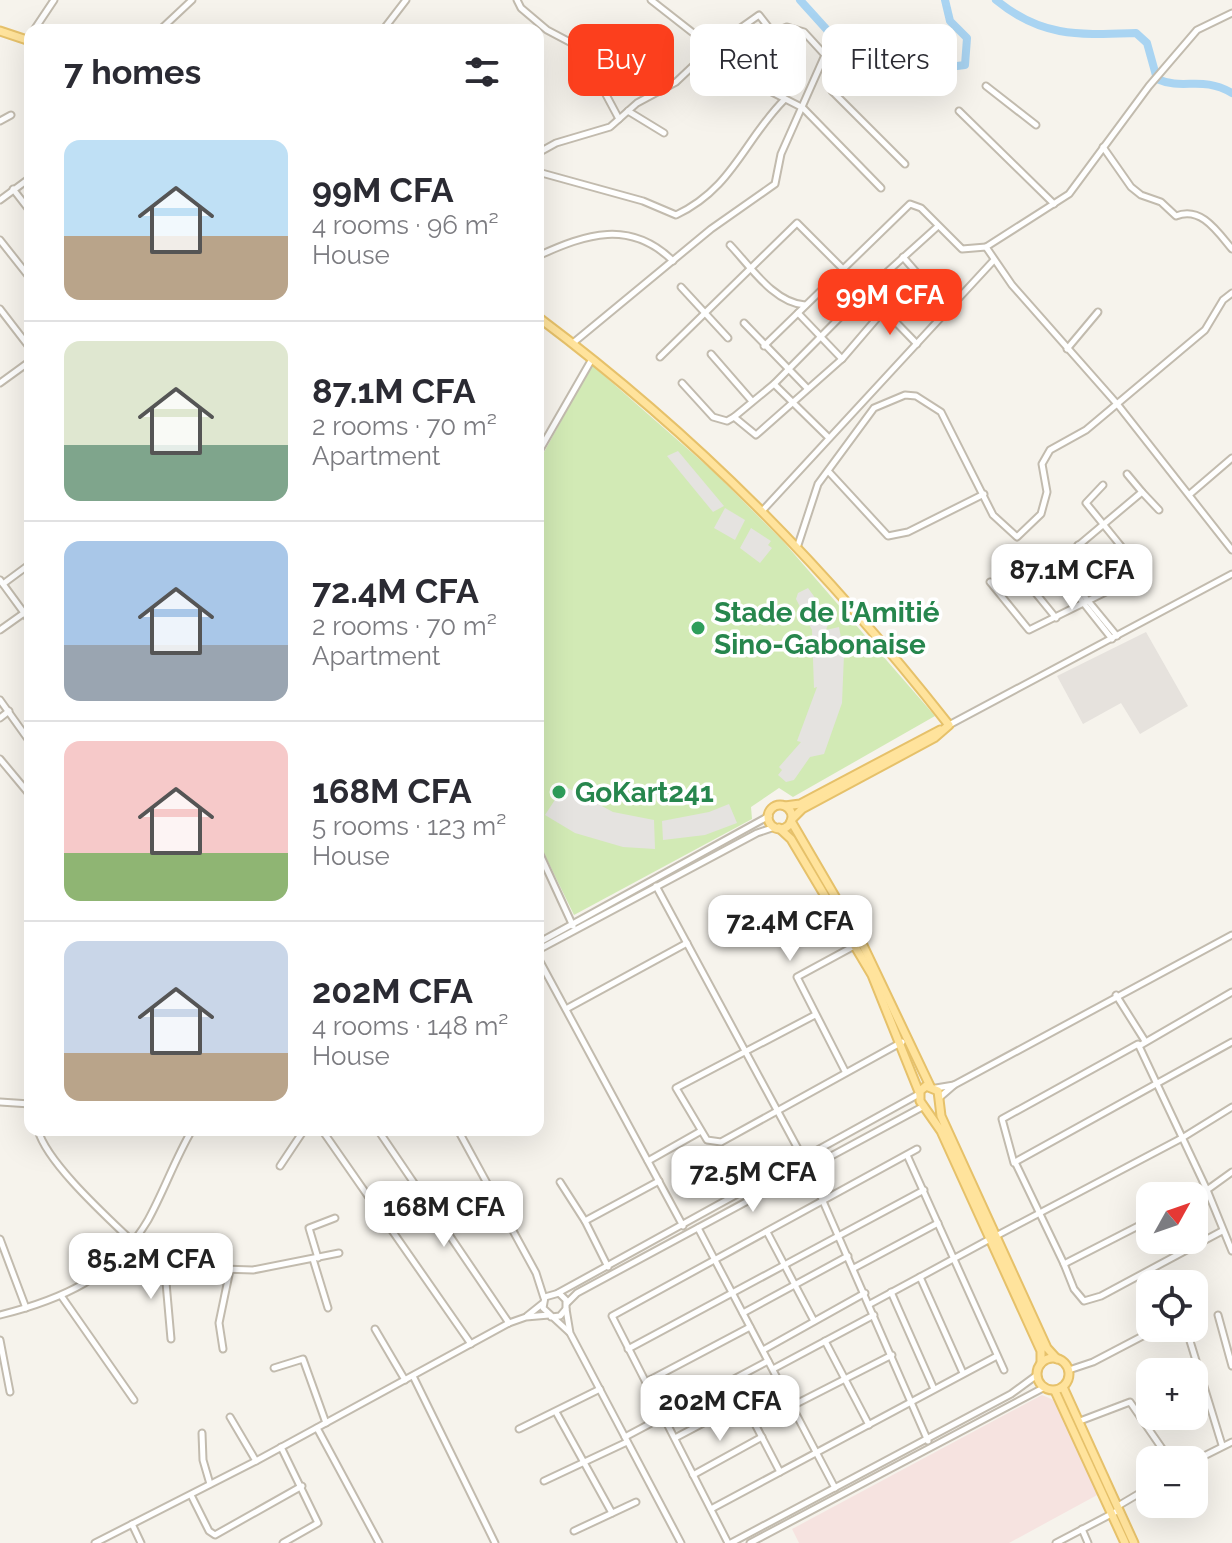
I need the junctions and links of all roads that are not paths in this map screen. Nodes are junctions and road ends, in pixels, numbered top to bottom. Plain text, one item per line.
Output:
1 (54, 0) edge
2 (192, 0) edge
3 (406, 0) edge
4 (517, 0) edge
5 (651, 0) edge
6 (1232, 13) edge
7 (38, 24) edge
8 (166, 24) edge
9 (388, 24) edge
10 (540, 24) edge
11 (746, 24) edge
12 (766, 24) edge
13 (544, 27) edge
14 (0, 31) edge
15 (690, 31) edge
16 (806, 34) edge
17 (24, 38) edge
18 (690, 69) edge
19 (986, 86) dead end
20 (781, 96) edge
21 (837, 96) edge
22 (785, 99) junction
23 (803, 108) junction
24 (628, 111) junction
25 (959, 111) dead end
26 (11, 115) dead end
27 (619, 119) junction
28 (0, 121) edge
29 (1036, 125) dead end
30 (664, 133) dead end
31 (1103, 147) junction
32 (544, 150) edge
33 (905, 164) dead end
34 (544, 174) edge
35 (24, 182) edge
36 (881, 188) dead end
37 (13, 189) junction
38 (0, 200) edge
39 (24, 203) edge
40 (1054, 204) junction
41 (937, 227) junction
42 (0, 240) edge
43 (730, 245) dead end
44 (986, 247) junction
45 (1232, 249) edge
46 (544, 253) edge
47 (903, 257) junction
48 (994, 260) junction
49 (673, 261) junction
50 (753, 269) junction
51 (24, 270) edge
52 (844, 270) junction
53 (681, 287) dead end
54 (866, 291) junction
55 (1232, 293) edge
56 (807, 305) junction
57 (0, 309) edge
58 (884, 310) junction
59 (949, 310) junction
60 (706, 311) junction
61 (1098, 312) dead end
62 (798, 313) junction
63 (544, 321) edge
64 (744, 323) dead end
65 (821, 337) junction
66 (728, 338) dead end
67 (24, 340) edge
68 (573, 343) junction
69 (917, 344) junction
70 (764, 346) junction
71 (1067, 349) junction
72 (711, 354) dead end
73 (660, 357) dead end
74 (593, 358) junction
75 (842, 359) junction
76 (24, 366) edge
77 (789, 370) junction
78 (0, 383) edge
79 (682, 383) dead end
80 (774, 384) junction
81 (807, 388) junction
82 (751, 400) junction
83 (791, 403) junction
84 (1118, 405) junction
85 (734, 417) junction
86 (829, 438) junction
87 (544, 443) edge
88 (1232, 458) edge
89 (829, 472) junction
90 (1127, 474) dead end
91 (1103, 485) dead end
92 (1142, 492) junction
93 (984, 494) junction
94 (1190, 494) junction
95 (763, 510) junction
96 (1159, 510) dead end
97 (1101, 525) junction
98 (798, 545) junction
99 (1078, 545) junction
100 (1232, 550) edge
101 (1012, 564) dead end
102 (24, 568) edge
103 (1232, 574) edge
104 (2, 582) edge
105 (990, 582) dead end
106 (1114, 589) junction
107 (1088, 603) junction
108 (24, 613) joint
109 (1056, 618) junction
110 (0, 630) edge
111 (1115, 637) junction
112 (0, 700) edge
113 (9, 711) junction
114 (0, 718) edge
115 (946, 727) junction
116 (24, 733) edge
117 (0, 759) edge
118 (24, 788) edge
119 (785, 806) junction
120 (769, 816) junction
121 (792, 820) junction
122 (777, 828) junction
123 (544, 863) edge
124 (656, 886) junction
125 (573, 928) junction
126 (1232, 935) edge
127 (544, 940) edge
128 (687, 943) junction
129 (856, 945) junction
130 (544, 946) edge
131 (544, 969) edge
132 (1232, 992) edge
133 (1116, 995) junction
134 (566, 1009) junction
135 (815, 1015) junction
136 (902, 1042) junction
137 (1142, 1042) junction
138 (1232, 1042) edge
139 (744, 1051) junction
140 (845, 1071) junction
141 (1156, 1082) junction
142 (954, 1085) junction
143 (933, 1087) junction
144 (919, 1093) junction
145 (939, 1099) junction
146 (0, 1102) edge
147 (24, 1104) edge
148 (925, 1106) junction
149 (1232, 1107) edge
150 (779, 1110) junction
151 (701, 1131) junction
152 (41, 1136) edge
153 (189, 1136) edge
154 (300, 1136) edge
155 (326, 1136) edge
156 (382, 1136) edge
157 (461, 1136) edge
158 (1182, 1138) junction
159 (917, 1149) dead end
160 (907, 1155) junction
161 (804, 1160) junction
162 (648, 1161) junction
163 (280, 1166) dead end
164 (808, 1167) junction
165 (1016, 1167) junction
166 (1232, 1172) edge
167 (659, 1181) junction
168 (560, 1182) dead end
169 (1203, 1182) edge
170 (1208, 1189) edge
171 (924, 1190) junction
172 (1208, 1193) edge
173 (823, 1201) junction
174 (1039, 1214) junction
175 (335, 1218) dead end
176 (585, 1221) junction
177 (938, 1223) junction
178 (683, 1226) junction
179 (1136, 1227) edge
180 (698, 1228) junction
181 (1222, 1231) junction
182 (767, 1232) junction
183 (839, 1235) junction
184 (993, 1238) junction
185 (0, 1239) edge
186 (133, 1242) junction
187 (1232, 1251) edge
188 (339, 1253) dead end
189 (848, 1256) junction
190 (316, 1259) junction
191 (164, 1260) junction
192 (715, 1260) junction
193 (954, 1261) junction
194 (114, 1263) junction
195 (784, 1264) junction
196 (1064, 1264) junction
197 (608, 1267) junction
198 (854, 1268) junction
199 (230, 1270) junction
200 (536, 1273) junction
201 (920, 1277) junction
202 (795, 1285) junction
203 (891, 1292) junction
204 (557, 1293) junction
205 (733, 1293) junction
206 (865, 1293) junction
207 (62, 1297) junction
208 (543, 1301) junction
209 (870, 1304) junction
210 (566, 1306) junction
211 (26, 1308) junction
212 (328, 1308) dead end
213 (743, 1313) junction
214 (0, 1315) edge
215 (874, 1315) junction
216 (1218, 1315) dead end
217 (550, 1316) junction
218 (526, 1317) junction
219 (814, 1321) junction
220 (509, 1323) junction
221 (750, 1327) junction
222 (375, 1329) dead end
223 (570, 1333) junction
224 (171, 1339) dead end
225 (0, 1340) edge
226 (1136, 1340) edge
227 (825, 1341) junction
228 (1190, 1342) edge
229 (471, 1344) junction
230 (223, 1349) dead end
231 (628, 1349) junction
232 (763, 1350) junction
233 (892, 1355) junction
234 (997, 1356) junction
235 (1057, 1359) junction
236 (768, 1361) junction
237 (1041, 1363) junction
238 (1232, 1366) edge
239 (274, 1368) dead end
240 (773, 1369) junction
241 (1004, 1370) dead end
242 (1069, 1370) junction
243 (963, 1373) junction
244 (1037, 1375) junction
245 (413, 1376) junction
246 (845, 1379) junction
247 (405, 1380) junction
248 (732, 1380) junction
249 (646, 1382) junction
250 (1043, 1388) junction
251 (600, 1389) junction
252 (934, 1389) junction
253 (1059, 1389) junction
254 (10, 1392) dead end
255 (134, 1400) dead end
256 (912, 1401) junction
257 (743, 1402) junction
258 (792, 1406) junction
259 (556, 1412) junction
260 (663, 1416) junction
261 (230, 1417) dead end
262 (1080, 1421) junction
263 (326, 1423) junction
264 (869, 1425) junction
265 (317, 1428) junction
266 (519, 1429) dead end
267 (202, 1433) dead end
268 (762, 1437) junction
269 (675, 1438) junction
270 (626, 1440) junction
271 (928, 1442) junction
272 (1232, 1442) edge
273 (1222, 1445) junction
274 (1160, 1446) edge
275 (281, 1447) junction
276 (817, 1452) junction
277 (1208, 1453) edge
278 (256, 1461) junction
279 (584, 1463) junction
280 (780, 1472) junction
281 (693, 1475) junction
282 (544, 1481) dead end
283 (210, 1484) junction
284 (302, 1486) junction
285 (835, 1488) junction
286 (191, 1495) junction
287 (1136, 1496) edge
288 (636, 1502) dead end
289 (711, 1509) junction
290 (1116, 1510) junction
291 (612, 1513) junction
292 (132, 1524) junction
293 (1082, 1529) junction
294 (574, 1531) dead end
295 (95, 1543) edge
296 (141, 1543) edge
297 (283, 1543) edge
298 (379, 1543) edge
299 (495, 1543) edge
300 (681, 1543) edge
301 (730, 1543) edge
302 (750, 1543) edge
303 (1056, 1543) edge
304 (1088, 1543) edge
305 (1125, 1543) edge
306 (1134, 1543) edge

1 - 7 street
2 - 8 street
3 - 9 street
4 - 10 street
5 - 15 street
6 - 31 street
11 - 12 street
13 - 27 street
14 - 17 main road
16 - 23 street
18 - 24 street
19 - 29 street
20 - 22 street
21 - 33 street
22 - 23 street
22 - 34 street
23 - 36 street
23 - 49 street
24 - 27 street
24 - 30 street
25 - 40 street
26 - 28 street
27 - 32 street
31 - 40 street
31 - 45 street
35 - 37 street
37 - 38 street
37 - 39 street
40 - 44 street
41 - 44 street
41 - 47 street
41 - 52 street
42 - 51 street
43 - 50 street
44 - 48 street
46 - 49 street
47 - 54 street
47 - 59 street
48 - 59 street
48 - 71 street
49 - 68 street
50 - 52 street
50 - 56 street
50 - 60 street
52 - 54 street
52 - 56 street
53 - 60 street
54 - 58 street
54 - 65 street
55 - 84 street
56 - 62 street
57 - 67 street
58 - 69 street
58 - 75 street
59 - 69 street
60 - 66 street
60 - 73 street
61 - 71 street
62 - 65 street
62 - 70 street
63 - 68 main road
64 - 70 street
65 - 75 street
65 - 77 street
68 - 74 main road
69 - 86 street
70 - 77 street
71 - 84 street
72 - 82 street
74 - 87 street
74 - 95 main road
75 - 81 street
76 - 78 street
77 - 80 street
77 - 81 street
79 - 85 street
80 - 82 street
80 - 83 street
81 - 83 street
82 - 85 street
83 - 85 street
83 - 86 street
84 - 93 street
84 - 94 street
86 - 95 street
88 - 94 street
89 - 93 street
89 - 93 street
89 - 98 street
90 - 92 street
91 - 97 street
92 - 96 street
92 - 97 street
94 - 100 street
95 - 98 main road
97 - 99 street
97 - 106 street
98 - 115 main road
99 - 106 street
99 - 107 street
101 - 109 street
102 - 104 street
103 - 111 street
104 - 108 street
105 - 109 street
106 - 107 street
107 - 109 street
107 - 111 street
108 - 110 street
111 - 115 street
112 - 113 street
113 - 114 street
113 - 116 street
115 - 119 main road
115 - 121 main road
117 - 118 street
119 - 120 main road
119 - 121 main road
120 - 122 main road
120 - 125 street
121 - 122 main road
121 - 143 main road
122 - 124 street
122 - 129 main road
123 - 125 street
124 - 125 street
124 - 128 street
125 - 127 street
125 - 130 street
126 - 133 street
128 - 134 street
128 - 139 street
129 - 135 street
129 - 136 main road
131 - 134 street
132 - 137 street
133 - 137 street
133 - 142 street
134 - 162 street
135 - 139 street
135 - 140 street
136 - 140 street
136 - 144 main road
137 - 141 street
137 - 165 street
138 - 141 street
139 - 150 street
139 - 151 street
140 - 150 street
141 - 158 street
141 - 165 street
142 - 143 street
142 - 145 street
143 - 144 main road
143 - 145 main road
144 - 148 main road
144 - 161 street
145 - 148 main road
145 - 184 main road
146 - 147 street
148 - 164 street
148 - 184 main road
149 - 158 street
150 - 151 street
150 - 161 street
151 - 162 street
152 - 186 street
153 - 186 street
154 - 163 street
155 - 229 street
156 - 220 street
157 - 200 street
158 - 169 street
158 - 174 street
159 - 160 street
160 - 171 street
160 - 173 street
161 - 178 street
162 - 167 street
164 - 173 street
164 - 180 street
165 - 174 street
166 - 170 street
167 - 176 street
167 - 178 street
168 - 176 street
171 - 177 street
171 - 183 street
172 - 181 street
173 - 182 street
173 - 183 street
174 - 184 street
174 - 196 street
175 - 190 street
176 - 197 street
177 - 193 street
177 - 198 street
178 - 197 street
179 - 196 street
180 - 192 street
180 - 210 street
181 - 187 street
181 - 196 street
182 - 192 street
182 - 195 street
183 - 189 street
183 - 195 street
184 - 193 street
184 - 235 main road
184 - 237 main road
185 - 211 street
186 - 194 street
188 - 190 street
189 - 198 street
189 - 202 street
190 - 199 street
190 - 212 street
191 - 194 street
191 - 199 street
191 - 224 street
192 - 205 street
192 - 231 street
193 - 201 street
193 - 234 street
194 - 207 street
195 - 202 street
195 - 205 street
197 - 204 street
198 - 206 street
199 - 230 street
200 - 204 street
200 - 208 street
201 - 203 street
201 - 243 street
202 - 213 street
202 - 219 street
203 - 209 street
203 - 252 street
204 - 208 street
204 - 210 street
205 - 213 street
205 - 231 street
206 - 209 street
206 - 219 street
207 - 211 street
207 - 255 street
208 - 217 street
208 - 218 street
209 - 215 street
210 - 217 street
210 - 223 street
211 - 214 street
213 - 221 street
215 - 227 street
215 - 233 street
216 - 238 street
217 - 218 street
217 - 223 street
218 - 220 street
219 - 232 street
220 - 229 street
221 - 232 street
221 - 249 street
222 - 247 street
223 - 251 street
225 - 254 street
226 - 242 street
227 - 240 street
227 - 246 street
228 - 273 street
229 - 245 street
231 - 249 street
232 - 236 street
233 - 246 street
233 - 256 street
234 - 241 street
234 - 243 street
235 - 237 main road
235 - 242 main road
236 - 240 street
236 - 248 street
237 - 244 main road
239 - 263 street
240 - 258 street
242 - 253 main road
243 - 252 street
244 - 250 main road
244 - 271 street
245 - 247 street
245 - 299 street
246 - 258 street
246 - 264 street
247 - 263 street
248 - 257 street
248 - 260 street
249 - 260 street
250 - 253 main road
250 - 271 street
251 - 259 street
251 - 270 street
252 - 256 street
253 - 262 main road
253 - 290 main road
256 - 264 street
256 - 271 street
257 - 268 street
257 - 269 street
258 - 276 street
259 - 266 street
259 - 279 street
260 - 269 street
260 - 270 street
261 - 278 street
262 - 274 street
262 - 290 main road
263 - 265 street
264 - 276 street
265 - 275 street
265 - 298 street
267 - 283 street
268 - 280 street
268 - 281 street
269 - 281 street
270 - 279 street
270 - 300 street
271 - 285 street
271 - 302 street
272 - 273 street
273 - 277 street
275 - 278 street
275 - 284 street
276 - 280 street
276 - 285 street
278 - 283 street
279 - 282 street
279 - 291 street
280 - 289 street
281 - 289 street
283 - 286 street
284 - 286 street
284 - 297 street
285 - 301 street
286 - 292 street
287 - 290 street
288 - 291 street
289 - 301 street
290 - 293 street
290 - 305 main road
290 - 306 main road
291 - 294 street
292 - 295 street
292 - 296 street
293 - 303 street
293 - 304 street

